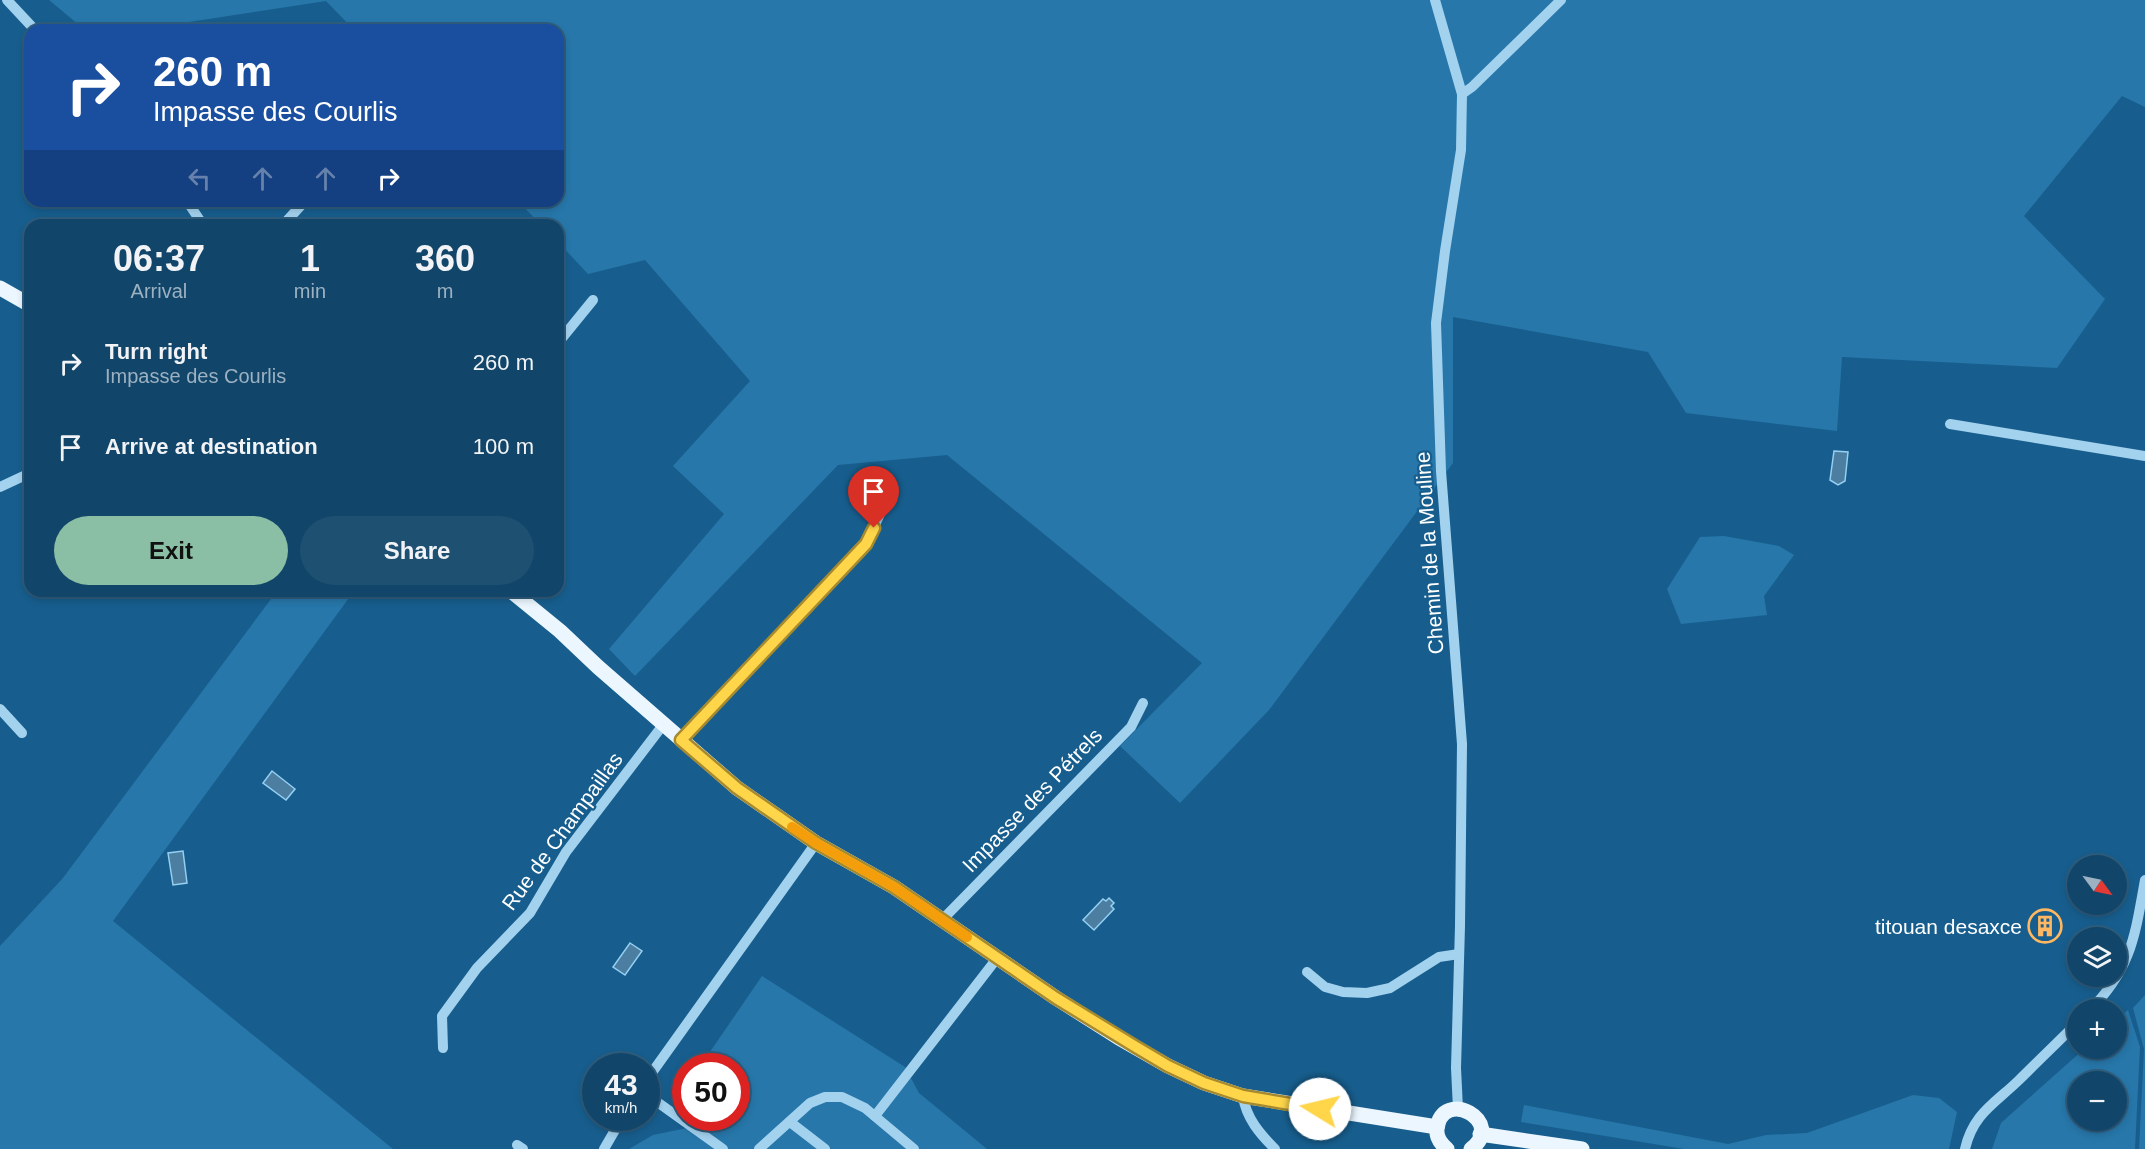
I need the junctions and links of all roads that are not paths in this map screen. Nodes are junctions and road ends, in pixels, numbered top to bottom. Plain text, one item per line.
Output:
1 (7, 0) edge
2 (1435, 0) edge
3 (1561, 0) edge
4 (29, 24) edge
5 (1462, 94) junction
6 (300, 207) edge
7 (288, 219) edge
8 (0, 288) edge
9 (592, 300) dead end
10 (24, 302) edge
11 (564, 335) edge
12 (1950, 424) dead end
13 (2145, 456) edge
14 (24, 476) edge
15 (0, 487) edge
16 (881, 512) dead end
17 (518, 597) edge
18 (1143, 703) dead end
19 (0, 709) edge
20 (663, 725) junction
21 (22, 733) dead end
22 (681, 740) junction
23 (816, 843) junction
24 (2145, 880) edge
25 (942, 920) junction
26 (1459, 954) junction
27 (998, 957) junction
28 (1307, 972) dead end
29 (2099, 999) edge
30 (2067, 1033) edge
31 (443, 1048) dead end
32 (660, 1061) edge
33 (1243, 1096) junction
34 (660, 1104) edge
35 (1458, 1108) junction
36 (875, 1116) junction
37 (790, 1122) junction
38 (1437, 1128) junction
39 (614, 1131) edge
40 (1480, 1134) junction
41 (604, 1149) edge
42 (723, 1149) edge
43 (759, 1149) edge
44 (825, 1149) edge
45 (914, 1149) edge
46 (1275, 1149) edge
47 (1447, 1149) edge
48 (1471, 1149) edge
49 (1582, 1149) edge
50 (1965, 1149) edge

1 - 4 street
2 - 5 street, Chemin de la Mouline
3 - 5 street
5 - 26 street, Chemin de la Mouline
6 - 7 street
8 - 10 main road
9 - 11 street
12 - 13 street
14 - 15 street
16 - 22 street
17 - 20 main road
18 - 25 street, Impasse des Pétrels
19 - 21 street
20 - 22 main road
20 - 31 street, Rue de Champaillas
22 - 23 main road
23 - 25 main road
23 - 32 street
24 - 29 street
25 - 27 main road
26 - 28 street
26 - 35 street, Chemin de la Mouline
27 - 33 main road
27 - 36 street
30 - 50 street
33 - 38 main road
33 - 46 street
34 - 42 street
35 - 38 main road
35 - 40 main road
36 - 37 street
36 - 45 street
37 - 43 street
37 - 44 street
38 - 47 main road
39 - 41 street
40 - 48 main road
40 - 49 main road

